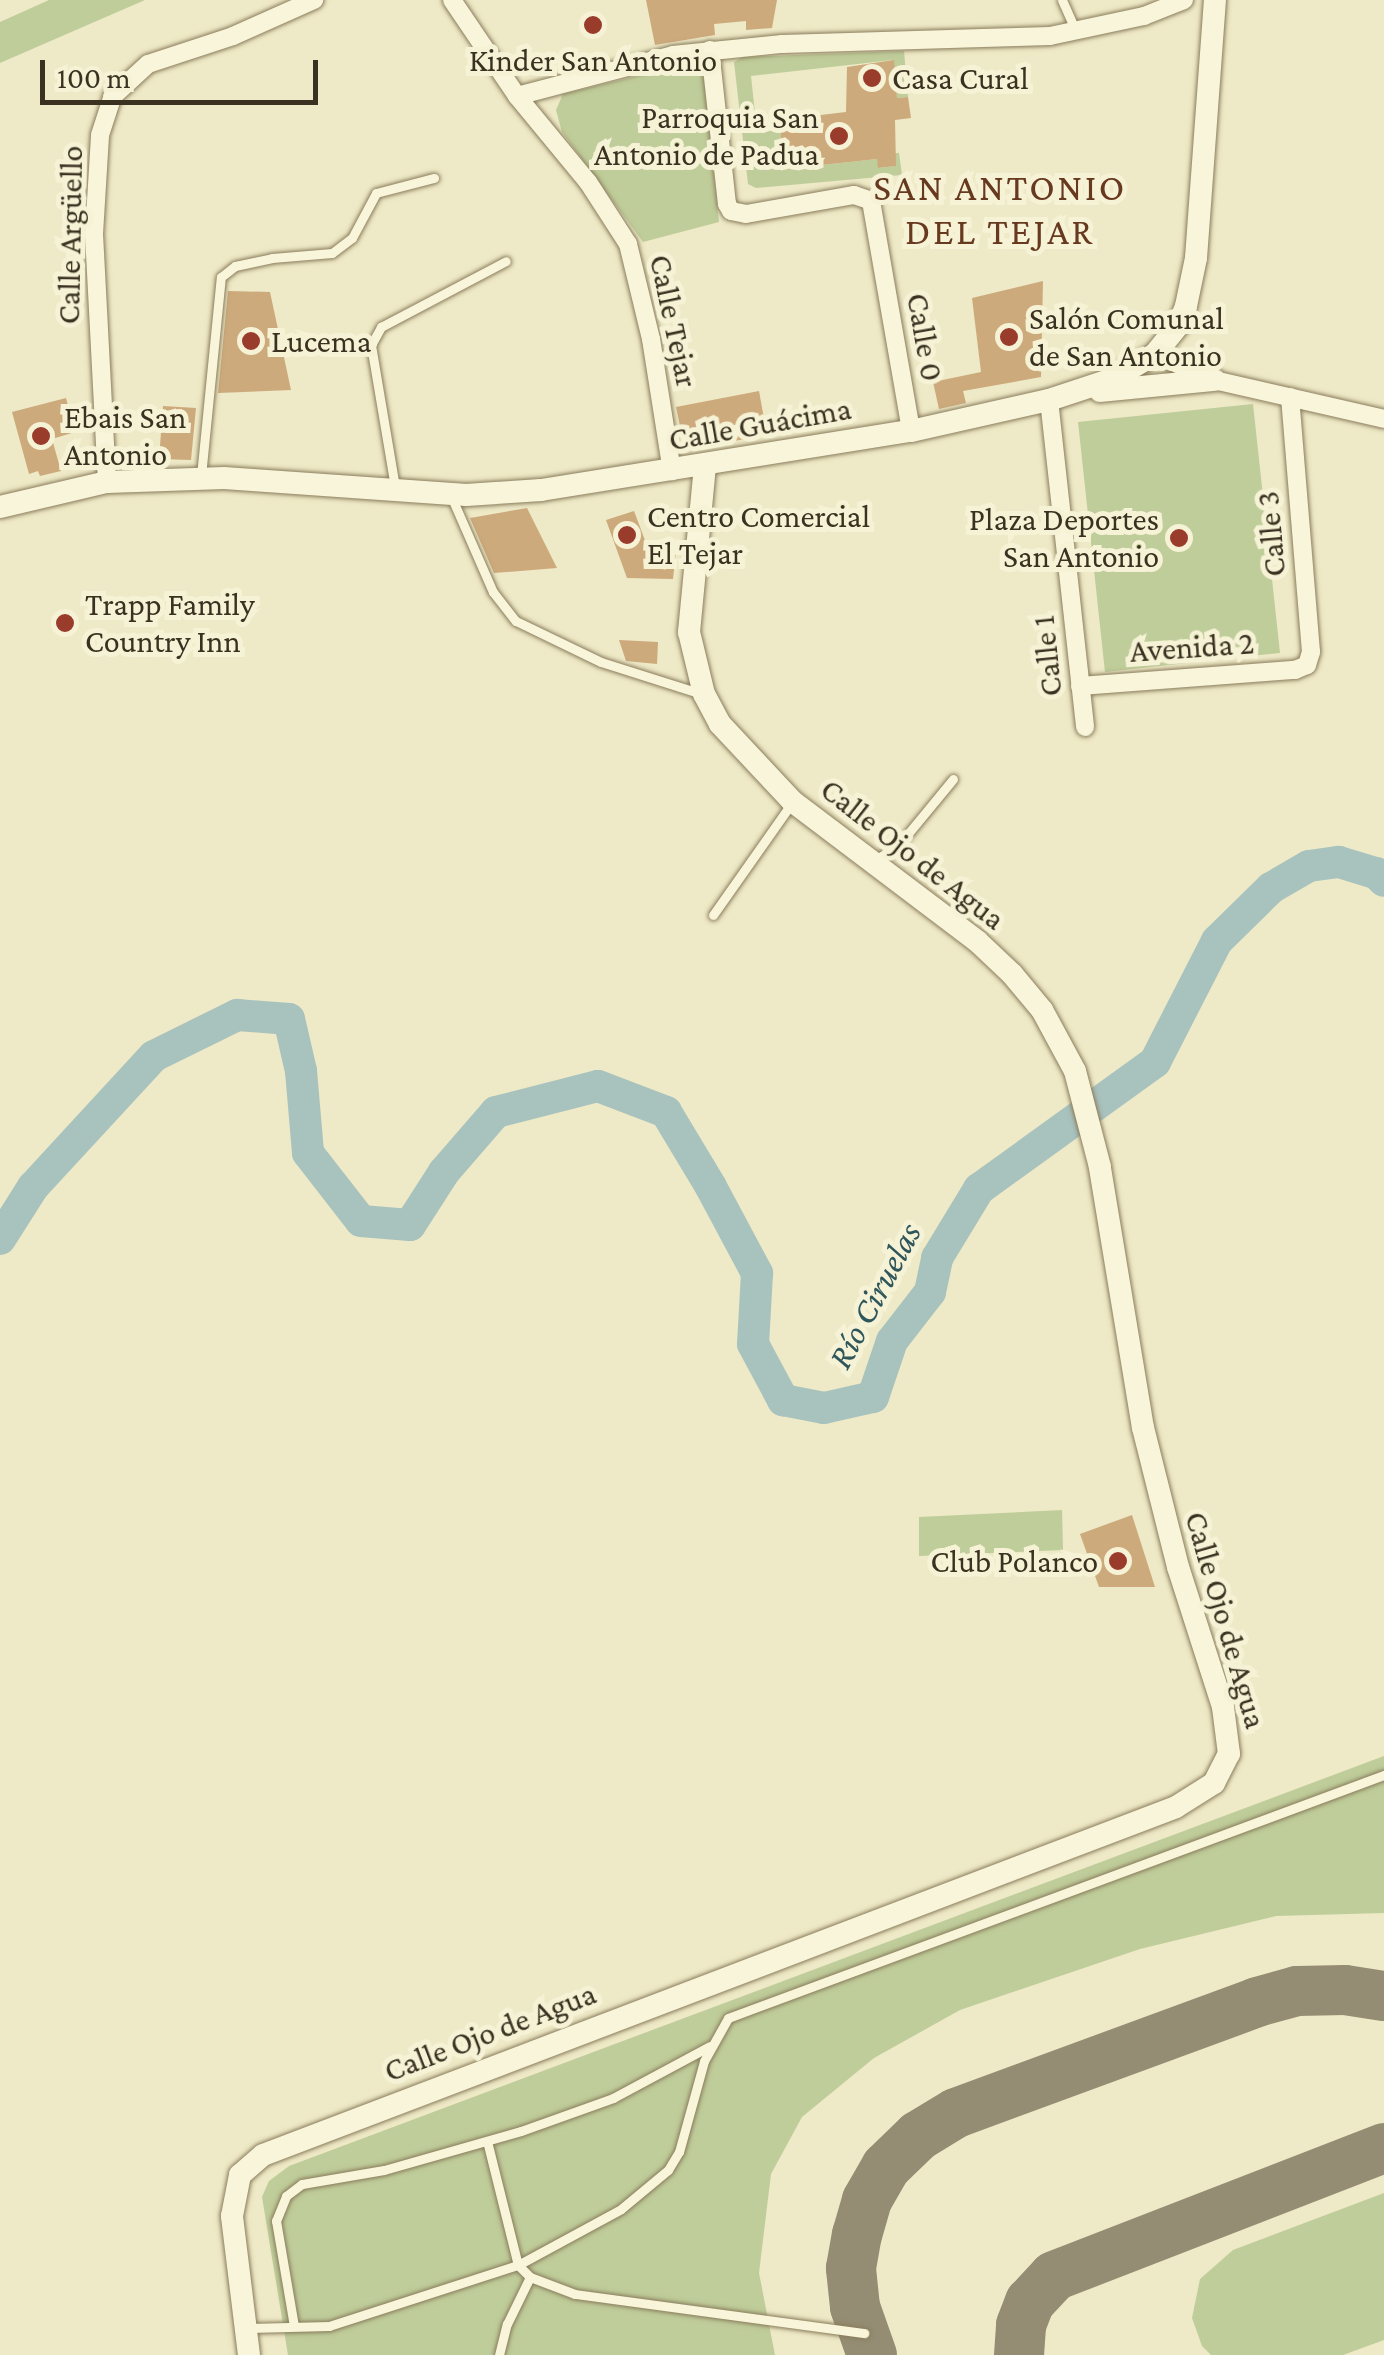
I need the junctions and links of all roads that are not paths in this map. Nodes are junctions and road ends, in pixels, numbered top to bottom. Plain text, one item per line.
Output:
1 (314, 0) edge
2 (452, 0) edge
3 (1062, 0) edge
4 (1184, 0) edge
5 (1215, 0) edge
6 (1076, 31) junction
7 (710, 50) junction
8 (517, 96) junction
9 (434, 178) dead end
10 (506, 262) dead end
11 (1155, 354) junction
12 (1214, 380) junction
13 (1060, 397) junction
14 (1290, 398) junction
15 (1384, 419) edge
16 (911, 431) junction
17 (705, 466) junction
18 (672, 472) junction
19 (201, 478) junction
20 (107, 482) junction
21 (396, 489) junction
22 (450, 493) junction
23 (0, 507) edge
24 (1307, 665) joint
25 (1080, 686) junction
26 (704, 694) junction
27 (1085, 727) dead end
28 (953, 778) dead end
29 (793, 802) junction
30 (871, 862) junction
31 (713, 916) dead end
32 (1384, 1775) edge
33 (712, 2044) junction
34 (487, 2141) junction
35 (518, 2264) junction
36 (530, 2277) junction
37 (294, 2326) junction
38 (246, 2328) junction
39 (864, 2333) dead end
40 (249, 2355) edge
41 (499, 2355) edge

1 - 20 street, Calle Argüello
2 - 8 street, Calle Tejar
3 - 6 lane
4 - 6 street
5 - 11 main road, Calle Guácima
6 - 7 street
7 - 8 street
7 - 16 street, Calle 0
8 - 18 street, Calle Tejar
9 - 19 lane
10 - 21 lane
11 - 12 street
11 - 13 main road, Calle Guácima
12 - 13 main road
12 - 14 street
13 - 16 main road, Calle Guácima
13 - 25 street, Calle 1
14 - 15 street
14 - 24 street, Calle 3
16 - 17 main road, Calle Guácima
17 - 18 main road, Calle Guácima
17 - 26 main road, Calle Ojo de Agua
18 - 22 main road, Calle Guácima
19 - 20 main road, Calle Guácima
19 - 21 main road, Calle Guácima
20 - 23 main road, Calle Guácima
21 - 22 main road, Calle Guácima
22 - 26 lane
24 - 25 street, Avenida 2
25 - 27 street, Calle 1
26 - 29 main road, Calle Ojo de Agua
28 - 30 lane
29 - 30 main road, Calle Ojo de Agua
29 - 31 lane
30 - 38 main road, Calle Ojo de Agua
32 - 33 lane
33 - 34 lane
33 - 35 lane
34 - 35 lane
34 - 37 lane
35 - 36 lane
35 - 37 lane
36 - 39 lane
36 - 41 lane
37 - 38 lane
38 - 40 main road, Calle Ojo de Agua

